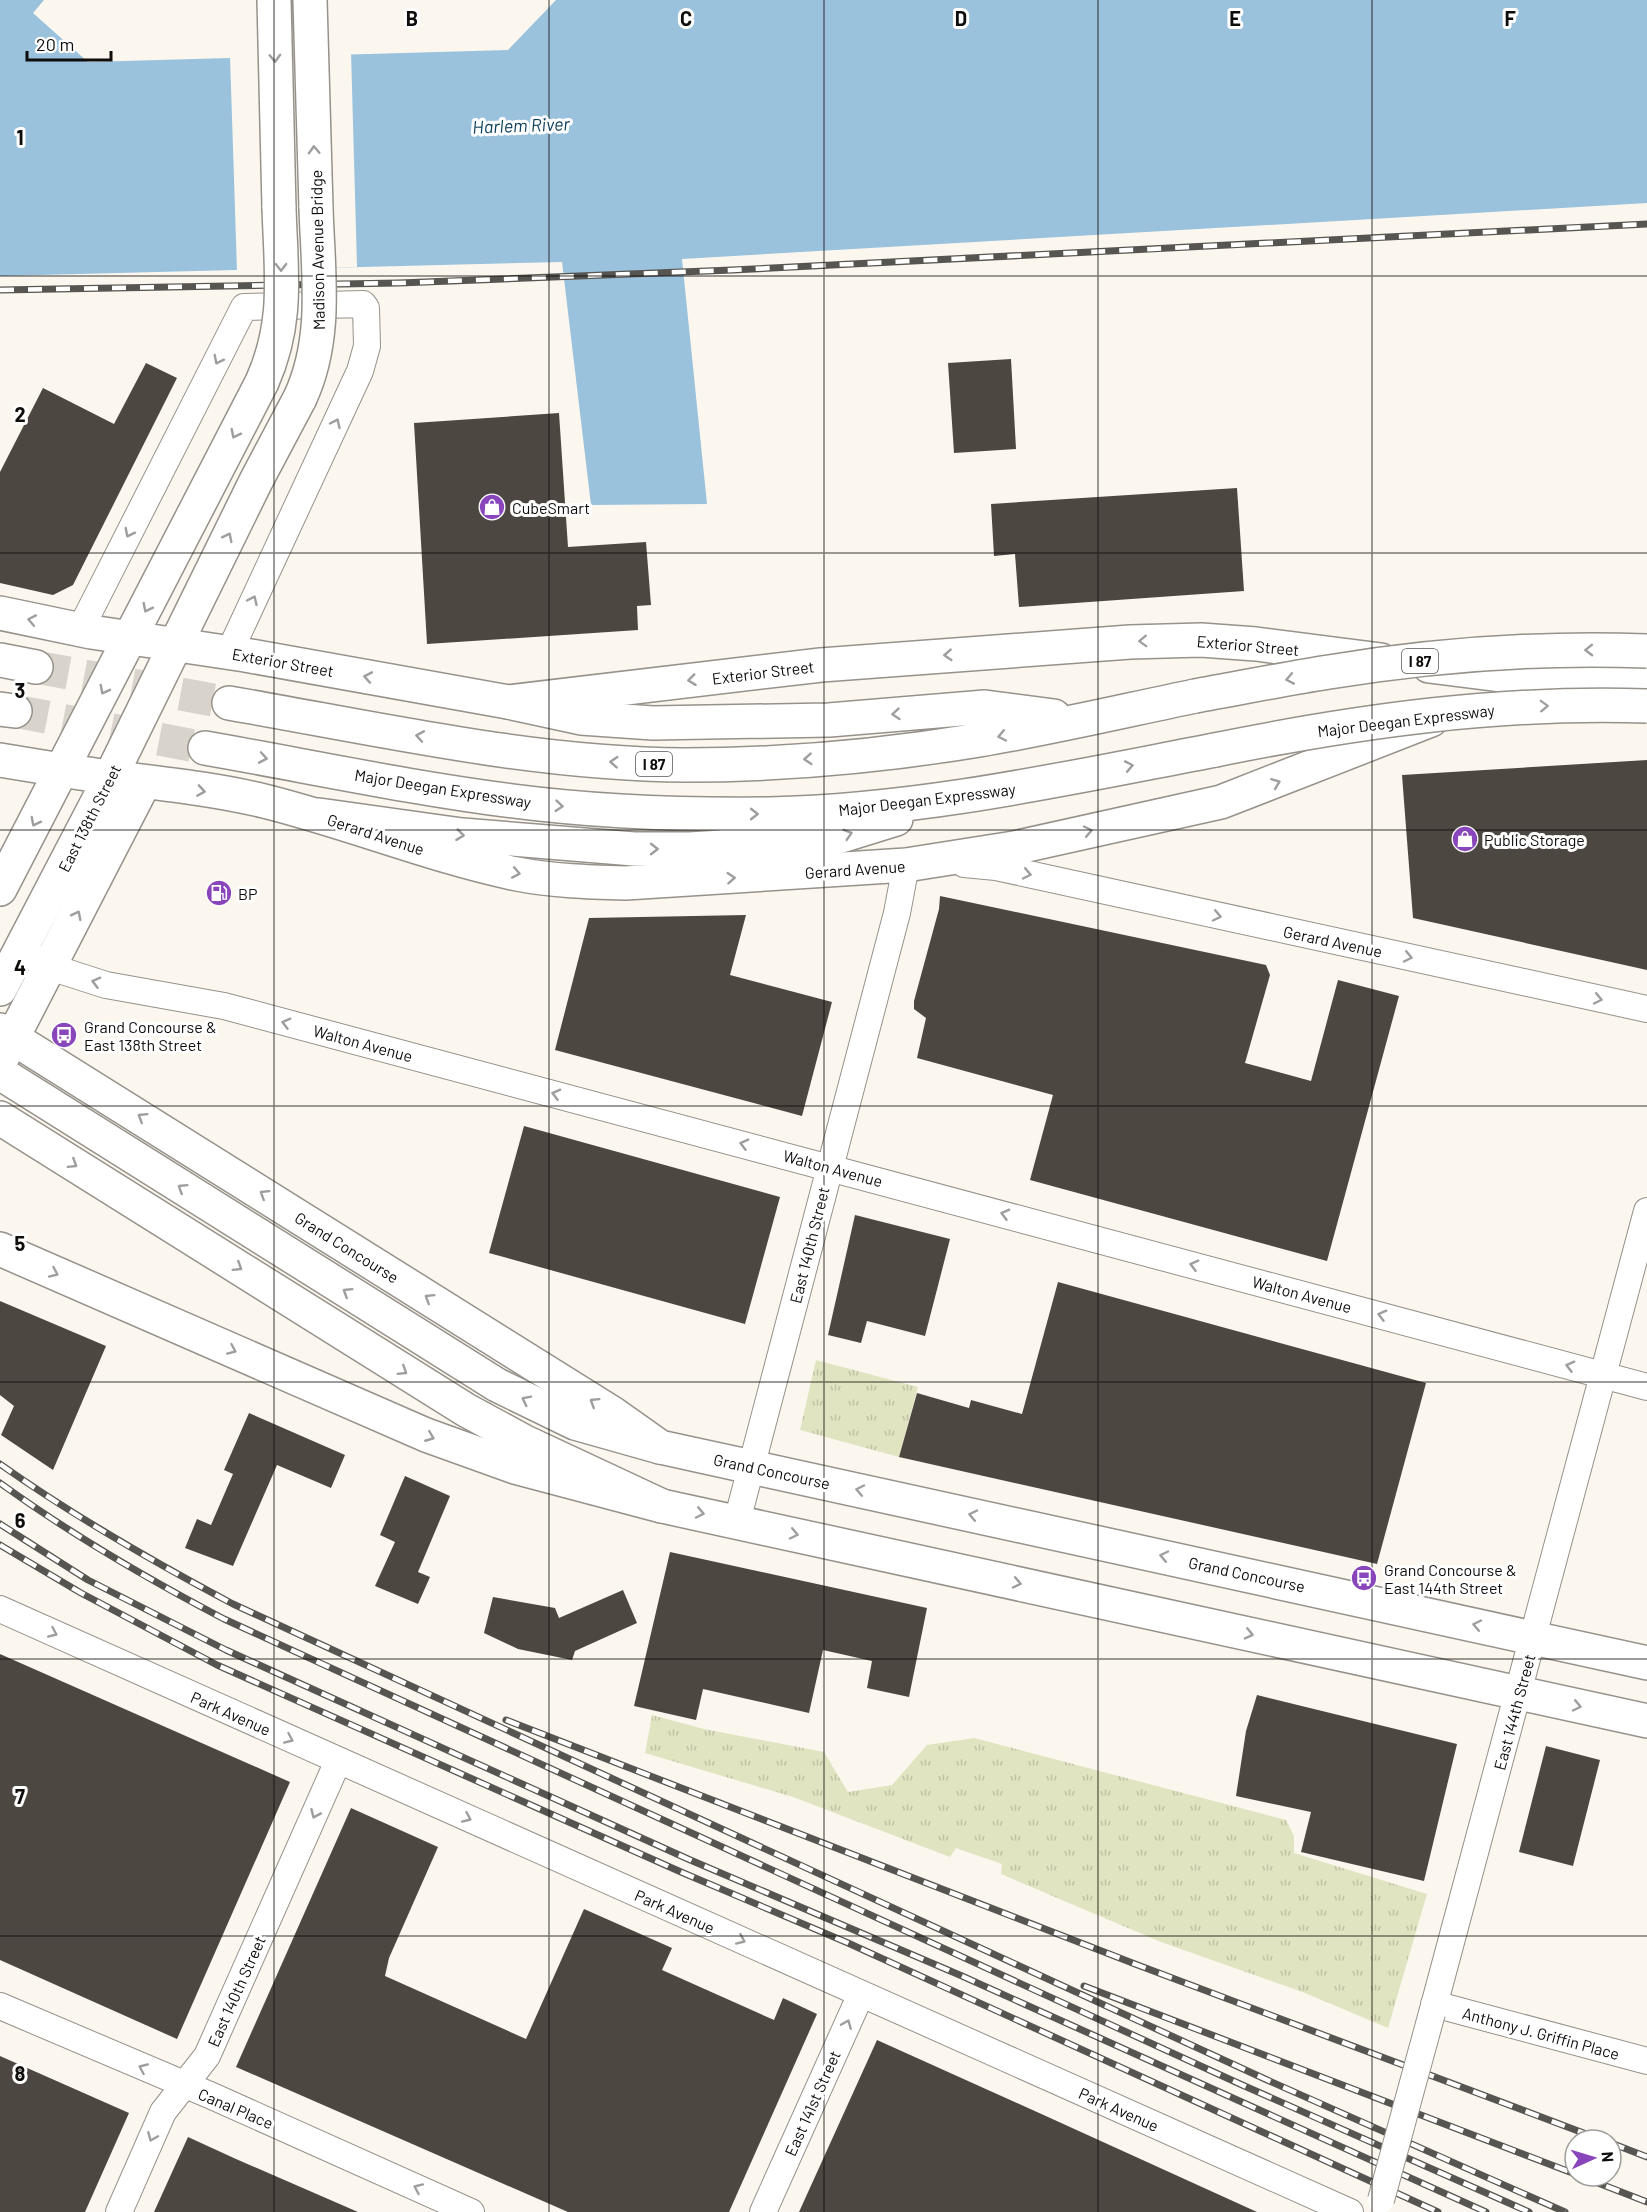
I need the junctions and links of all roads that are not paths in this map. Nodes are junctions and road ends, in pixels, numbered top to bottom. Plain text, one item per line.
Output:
1 (274, 0) edge
2 (310, 0) edge
3 (0, 613) edge
4 (80, 630) junction
5 (131, 638) junction
6 (174, 646) junction
7 (1647, 651) edge
8 (229, 653) junction
9 (0, 660) edge
10 (1427, 666) junction
11 (36, 667) tunnel mouth
12 (1647, 678) edge
13 (1533, 679) junction
14 (508, 702) junction
15 (229, 703) tunnel mouth
16 (1647, 705) edge
17 (1435, 719) junction
18 (1080, 720) junction
19 (205, 748) tunnel mouth
20 (0, 760) edge
21 (61, 770) junction
22 (110, 778) junction
23 (144, 783) junction
24 (969, 796) junction
25 (319, 815) junction
26 (906, 865) junction
27 (0, 889) edge
28 (20, 950) junction
29 (50, 967) junction
30 (0, 989) edge
31 (1647, 1009) edge
32 (5, 1043) edge
33 (0, 1073) edge
34 (12, 1126) edge
35 (829, 1167) junction
36 (1647, 1211) edge
37 (0, 1249) edge
38 (1605, 1375) junction
39 (1647, 1387) edge
40 (660, 1447) junction
41 (751, 1467) junction
42 (662, 1506) junction
43 (737, 1521) junction
44 (0, 1609) edge
45 (1534, 1637) junction
46 (1647, 1663) edge
47 (1520, 1694) junction
48 (1647, 1721) edge
49 (338, 1761) junction
50 (861, 1994) junction
51 (0, 2006) edge
52 (1433, 2008) junction
53 (1647, 2061) edge
54 (184, 2086) junction
55 (1380, 2206) edge
56 (119, 2212) edge
57 (471, 2212) edge
58 (763, 2212) edge
59 (1350, 2212) edge

1 -> 5 main road, bridge
6 -> 2 main road, Madison Avenue Bridge, bridge
4 -> 3 main road, Exterior Street
4 - 5 main road, Exterior Street
8 -> 4 street
5 - 6 main road, Exterior Street
5 -> 21 main road
6 - 8 main road, Exterior Street
6 - 22 main road, East 138th Street
7 -> 18 main road, I 87, bridge
14 -> 8 main road, Exterior Street
9 - 11 main road
10 - 13 main road, Exterior Street
10 -> 14 main road, Exterior Street
10 - 17 main road
12 - 13 main road, Exterior Street
13 - 17 main road, Exterior Street
18 -> 14 main road
18 -> 15 main road, I 87
24 -> 16 main road, Major Deegan Expressway, bridge
26 -> 17 main road, Exterior Street
19 -> 24 main road, Major Deegan Expressway
20 - 21 main road, Gerard Avenue
21 - 22 main road, Gerard Avenue
21 -> 27 main road
22 - 23 main road, Gerard Avenue
22 - 28 main road, East 138th Street
23 -> 25 main road, Gerard Avenue
29 -> 23 main road
25 -> 24 main road
25 -> 26 main road, Gerard Avenue
26 -> 31 street, Gerard Avenue
26 - 35 street, East 140th Street
28 - 29 street, Walton Avenue
28 - 30 main road, East 138th Street
29 - 32 main road
35 -> 29 street, Walton Avenue
40 -> 32 main road, Grand Concourse
40 -> 33 main road
34 -> 42 main road
38 -> 35 street, Walton Avenue
35 - 41 street, East 140th Street
36 - 38 street, East 144th Street
37 -> 42 main road
38 - 39 street, Walton Avenue
38 - 45 street, East 144th Street
40 - 41 main road, Grand Concourse
41 - 43 street, East 140th Street
45 -> 41 main road, Grand Concourse
42 -> 43 main road
43 -> 47 main road
44 -> 49 street, Park Avenue
45 - 46 main road, Grand Concourse
45 - 47 street, East 144th Street
47 -> 48 main road
47 - 52 street, East 144th Street
49 -> 50 street, Park Avenue
49 -> 54 street, East 140th Street
58 -> 50 street, East 141st Street
50 - 59 street, Park Avenue
54 -> 51 street, Canal Place
52 - 53 street, Anthony J. Griffin Place
52 - 55 street, East 144th Street, bridge
54 -> 56 street, East 140th Street
57 -> 54 street, Canal Place

